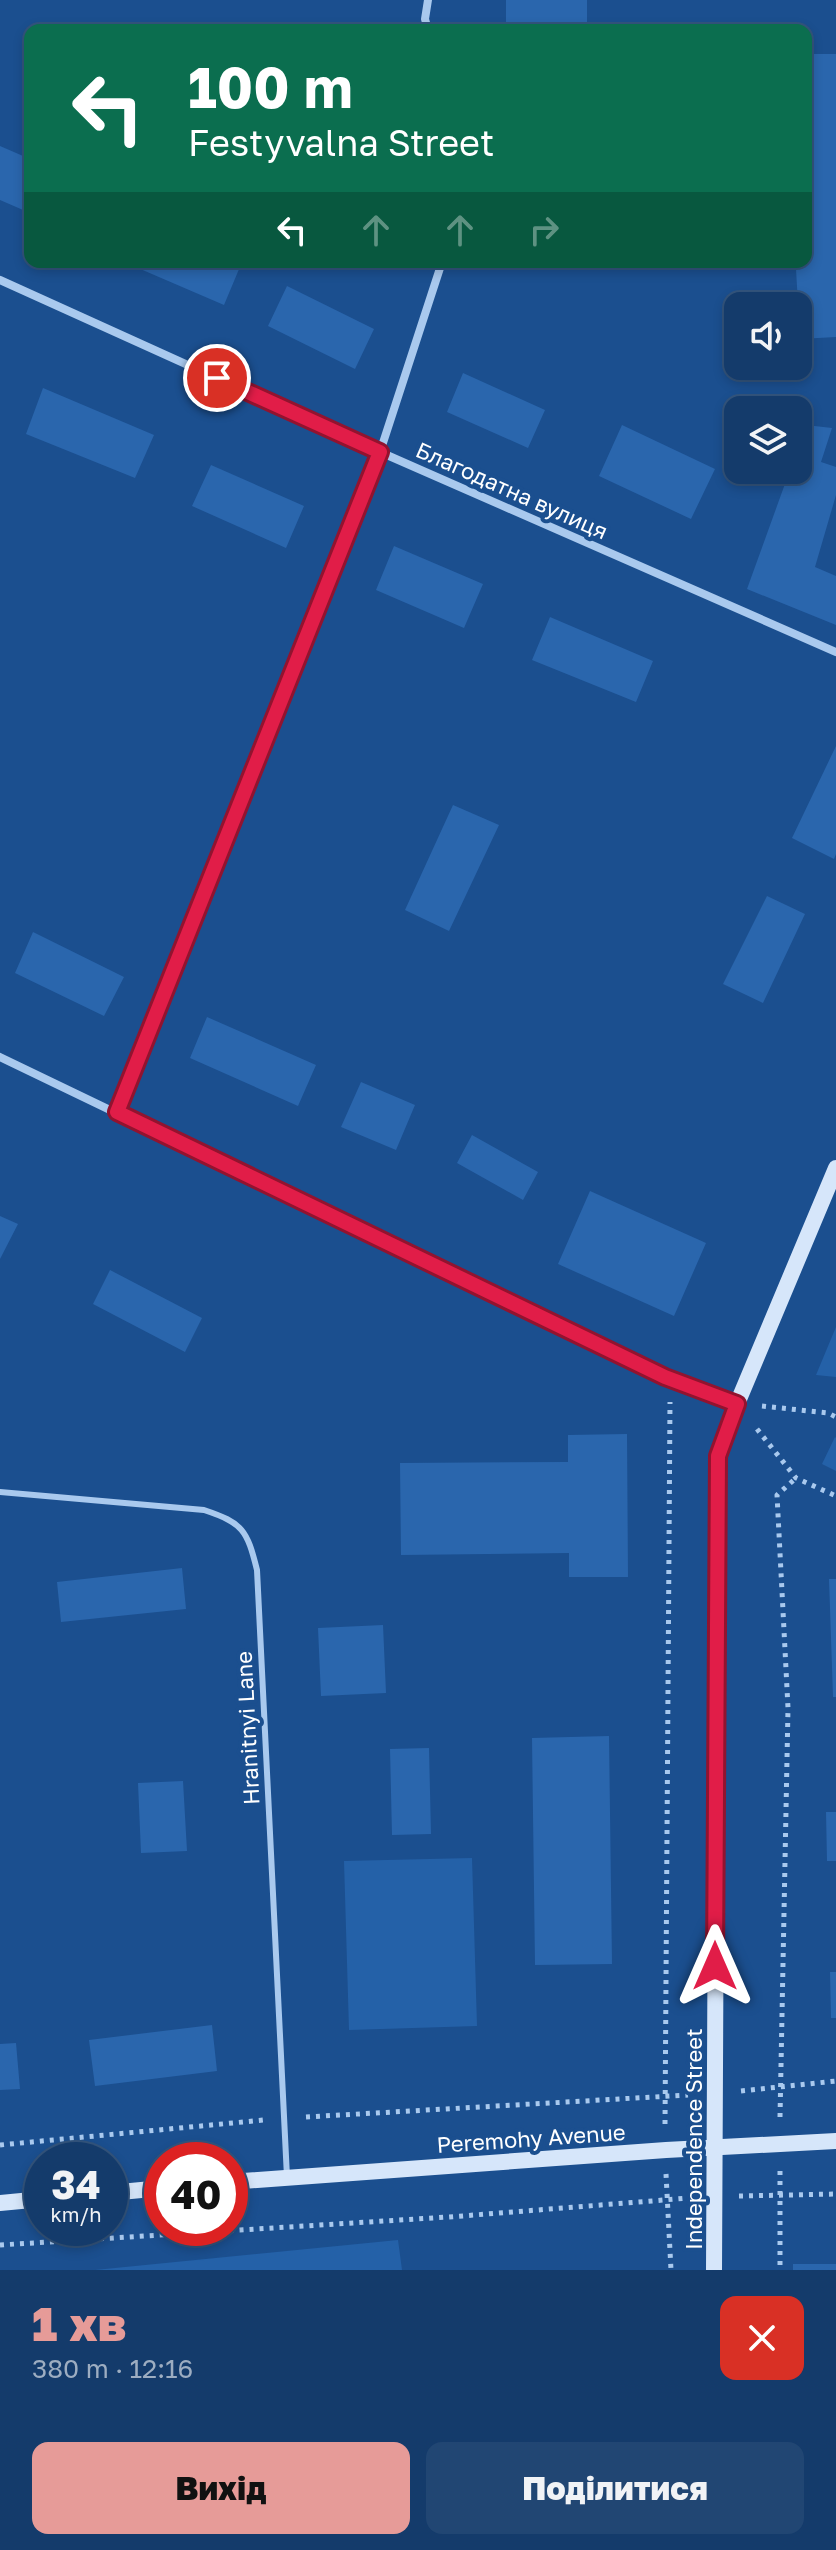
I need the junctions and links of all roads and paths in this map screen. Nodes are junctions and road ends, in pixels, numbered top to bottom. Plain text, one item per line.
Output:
1 (428, 0) edge
2 (426, 24) edge
3 (440, 268) edge
4 (0, 280) edge
5 (380, 452) junction
6 (836, 652) edge
7 (0, 1057) edge
8 (117, 1112) junction
9 (836, 1168) edge
10 (665, 1377) junction
11 (737, 1404) junction
12 (836, 1417) edge
13 (796, 1478) junction
14 (0, 1492) edge
15 (836, 1496) edge
16 (836, 2081) edge
17 (781, 2086) junction
18 (715, 2094) junction
19 (665, 2096) junction
20 (284, 2118) junction
21 (836, 2141) edge
22 (778, 2144) junction
23 (0, 2145) edge
24 (716, 2147) junction
25 (666, 2150) junction
26 (287, 2177) junction
27 (248, 2180) edge
28 (782, 2194) junction
29 (836, 2194) edge
30 (714, 2197) junction
31 (666, 2199) junction
32 (24, 2201) edge
33 (0, 2203) edge
34 (0, 2245) edge
35 (671, 2270) edge
36 (714, 2270) edge
37 (780, 2270) edge

1 - 2 street
3 - 5 street
4 - 5 street, Благодатна вулиця
5 - 6 street, Благодатна вулиця
5 - 8 street
7 - 8 street
8 - 10 street
9 - 11 street, Independence Street
10 - 11 street
10 - 19 path
11 - 12 path
11 - 13 path
11 - 18 street, Independence Street
13 - 15 path
13 - 17 path
14 - 20 lane, Hranitnyi Lane
16 - 17 path
17 - 18 path
17 - 22 path
18 - 19 path
18 - 24 street, Independence Street
19 - 20 path
19 - 25 path
20 - 23 path
20 - 26 lane, Hranitnyi Lane
21 - 22 street, Peremohy Avenue
22 - 24 street, Peremohy Avenue
22 - 28 path
24 - 25 street, Peremohy Avenue
24 - 30 street, Independence Street
25 - 26 street, Peremohy Avenue
25 - 31 path
26 - 27 street, Peremohy Avenue
28 - 29 path
28 - 30 path
28 - 37 path
30 - 31 path
30 - 36 street, Independence Street
31 - 34 path
31 - 35 path
32 - 33 street

